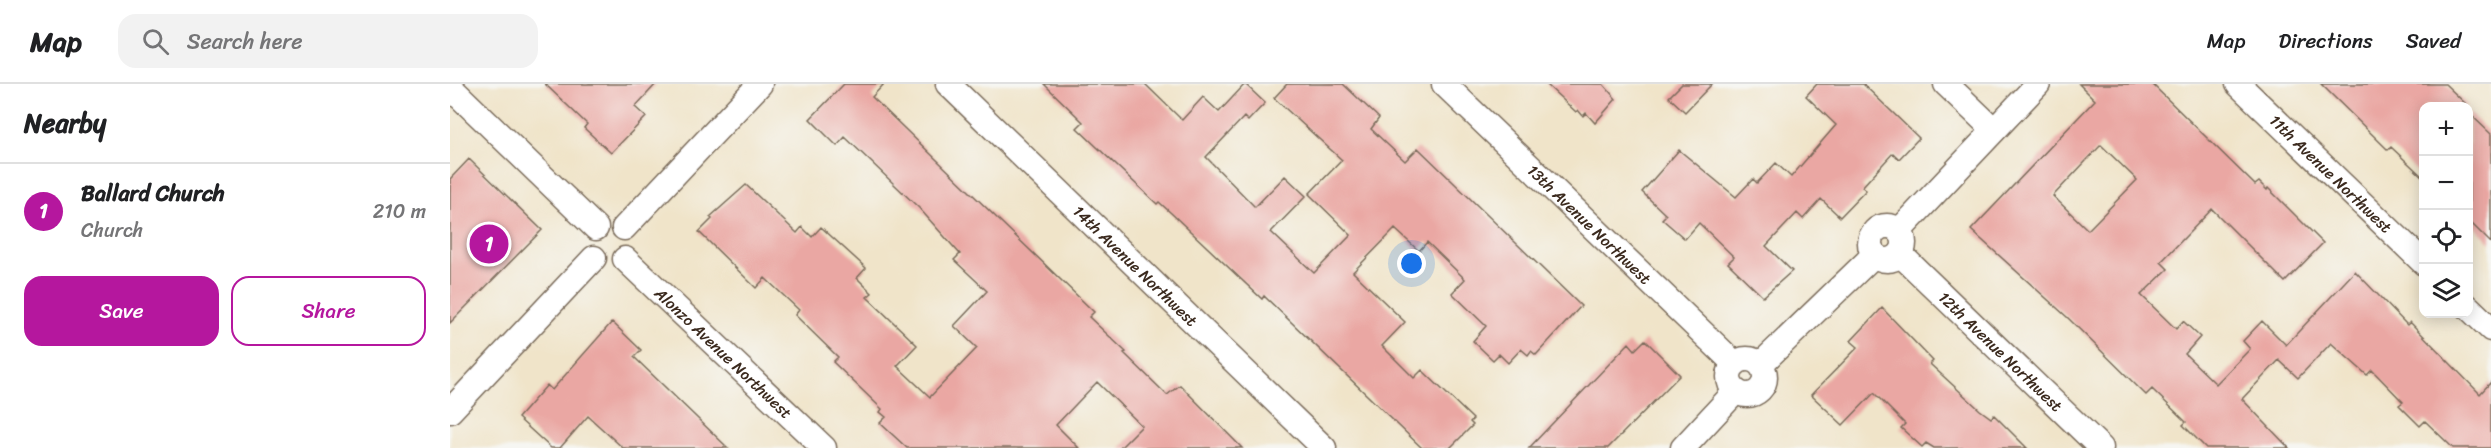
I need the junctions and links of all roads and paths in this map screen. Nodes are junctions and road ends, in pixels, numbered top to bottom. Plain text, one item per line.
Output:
1 (760, 84) edge
2 (948, 84) edge
3 (1444, 84) edge
4 (1946, 84) edge
5 (2038, 84) edge
6 (2238, 84) edge
7 (450, 87) edge
8 (1994, 130) junction
9 (596, 228) junction
10 (624, 228) junction
11 (1899, 242) junction
12 (594, 258) junction
13 (2419, 258) edge
14 (625, 259) junction
15 (2473, 311) edge
16 (2491, 329) edge
17 (1735, 364) junction
18 (1761, 364) junction
19 (1736, 391) junction
20 (450, 411) edge
21 (824, 448) edge
22 (1324, 448) edge
23 (1683, 448) edge
24 (2101, 448) edge

1 - 10 street
2 - 22 street, 14th Avenue Northwest
3 - 17 street, 13th Avenue Northwest
4 - 8 street
5 - 8 street
6 - 13 street, 11th Avenue Northwest
7 - 9 street
8 - 11 street
9 - 10 street
9 - 12 street
10 - 14 street
11 - 18 street
11 - 24 street, 12th Avenue Northwest
12 - 14 street
12 - 20 street
14 - 21 street, Alonzo Avenue Northwest
15 - 16 street
17 - 18 street
17 - 19 street
18 - 19 street
19 - 23 street

